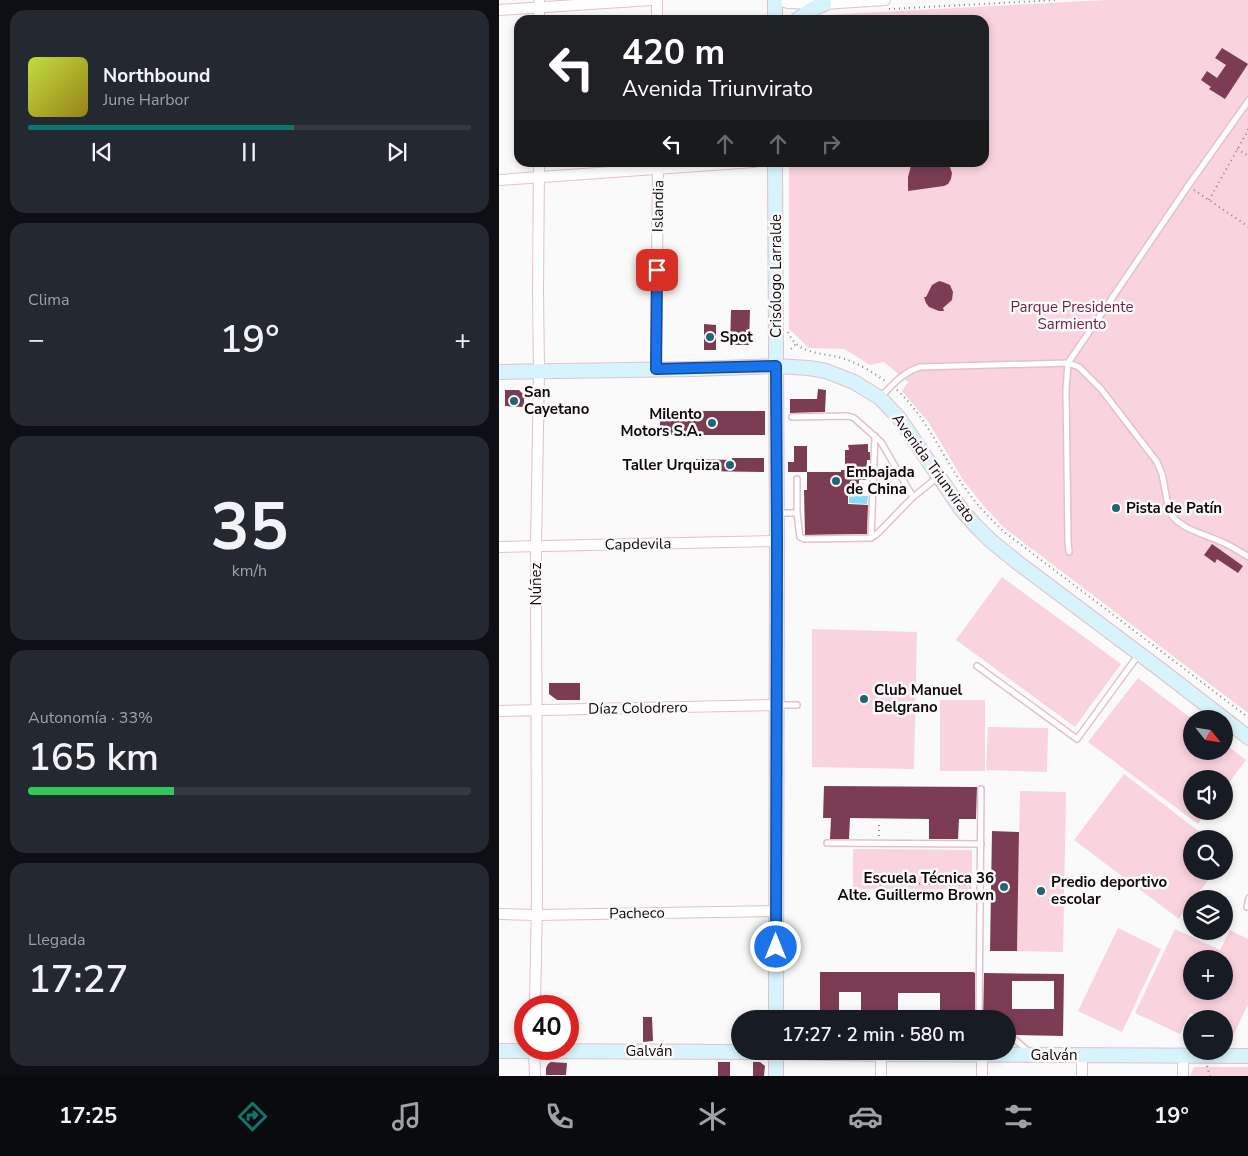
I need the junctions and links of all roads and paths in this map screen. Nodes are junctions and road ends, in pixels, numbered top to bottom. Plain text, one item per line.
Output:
1 (651, 0) edge
2 (657, 0) edge
3 (777, 0) edge
4 (877, 0) edge
5 (1056, 0) edge
6 (539, 4) edge
7 (824, 4) junction
8 (887, 4) edge
9 (499, 10) edge
10 (657, 15) edge
11 (776, 15) edge
12 (804, 15) edge
13 (1248, 100) edge
14 (1248, 127) edge
15 (1237, 149) junction
16 (1248, 156) edge
17 (539, 167) edge
18 (647, 167) edge
19 (658, 167) edge
20 (775, 167) edge
21 (539, 177) junction
22 (499, 180) edge
23 (1188, 186) junction
24 (1209, 200) junction
25 (1248, 227) edge
26 (787, 327) dead end
27 (796, 344) junction
28 (791, 349) dead end
29 (1068, 363) junction
30 (776, 366) junction
31 (656, 369) junction
32 (539, 371) junction
33 (499, 372) edge
34 (891, 386) junction
35 (880, 398) junction
36 (792, 417) dead end
37 (875, 436) junction
38 (938, 477) junction
39 (797, 479) dead end
40 (913, 498) junction
41 (777, 514) junction
42 (797, 514) junction
43 (871, 538) junction
44 (777, 540) junction
45 (499, 547) edge
46 (536, 547) junction
47 (1069, 552) dead end
48 (1248, 557) edge
49 (1140, 654) junction
50 (977, 666) dead end
51 (776, 705) junction
52 (797, 705) dead end
53 (537, 710) junction
54 (499, 711) edge
55 (1248, 718) edge
56 (1248, 738) edge
57 (981, 789) dead end
58 (879, 821) dead end
59 (827, 843) dead end
60 (879, 844) junction
61 (981, 844) junction
62 (980, 885) junction
63 (877, 889) dead end
64 (1248, 898) edge
65 (1247, 907) dead end
66 (776, 911) junction
67 (499, 914) edge
68 (537, 915) junction
69 (535, 995) edge
70 (776, 1010) edge
71 (979, 1010) edge
72 (1016, 1041) edge
73 (579, 1050) edge
74 (499, 1051) edge
75 (514, 1051) edge
76 (731, 1051) edge
77 (1016, 1055) edge
78 (1032, 1055) junction
79 (1082, 1055) junction
80 (1183, 1056) edge
81 (1233, 1056) edge
82 (1248, 1056) edge
83 (534, 1060) edge
84 (777, 1060) edge
85 (881, 1060) edge
86 (982, 1060) edge
87 (1183, 1060) edge
88 (1207, 1065) dead end
89 (535, 1076) edge
90 (777, 1076) edge
91 (881, 1076) edge
92 (982, 1076) edge
93 (1082, 1076) edge
94 (1183, 1076) edge
95 (1209, 1076) edge

1 - 6 street
2 - 10 street
3 - 7 street
3 - 11 street
4 - 7 street
4 - 8 street
5 - 8 path
6 - 9 street
7 - 12 street
13 - 23 lane
14 - 15 path
15 - 16 path
15 - 24 path
17 - 21 street, Núñez
18 - 21 street
19 - 31 street, Islandia
20 - 30 street, Crisólogo Larralde
21 - 22 street
21 - 32 street, Núñez
23 - 24 path
23 - 29 lane
24 - 25 path
26 - 27 path
27 - 28 path
27 - 34 path
29 - 34 lane
29 - 47 lane
29 - 48 lane
30 - 31 street, Avenida Triunvirato
30 - 35 street, Avenida Triunvirato
30 - 41 street, Crisólogo Larralde
31 - 32 street, Avenida Triunvirato
32 - 33 street, Avenida Triunvirato
32 - 46 street, Núñez
34 - 35 lane
34 - 55 path
35 - 38 street, Avenida Triunvirato
36 - 37 lane
37 - 40 lane
37 - 43 lane
38 - 40 lane
38 - 49 street, Avenida Triunvirato
39 - 42 lane
40 - 43 lane
41 - 42 lane
41 - 44 street, Crisólogo Larralde
42 - 43 lane
44 - 46 street, Capdevila
44 - 51 street, Crisólogo Larralde
45 - 46 street, Capdevila
46 - 53 street, Núñez
49 - 50 lane
49 - 56 street, Avenida Triunvirato
51 - 52 lane
51 - 53 street, Díaz Colodrero
51 - 66 street, Crisólogo Larralde
53 - 54 street, Díaz Colodrero
53 - 68 street, Núñez
57 - 61 lane
58 - 60 path
59 - 60 lane
60 - 61 lane
61 - 62 lane
62 - 63 path
62 - 71 lane
64 - 65 lane
66 - 68 street, Pacheco
66 - 70 street, Crisólogo Larralde
67 - 68 street, Pacheco
68 - 69 street, Núñez
72 - 78 lane
73 - 76 street, Galván
74 - 75 street, Galván
77 - 78 street, Galván
78 - 79 street, Galván
79 - 80 street, Galván
79 - 93 street
81 - 82 street, Galván
83 - 89 street
84 - 90 street
85 - 91 street
86 - 92 street
87 - 94 street
88 - 95 path

